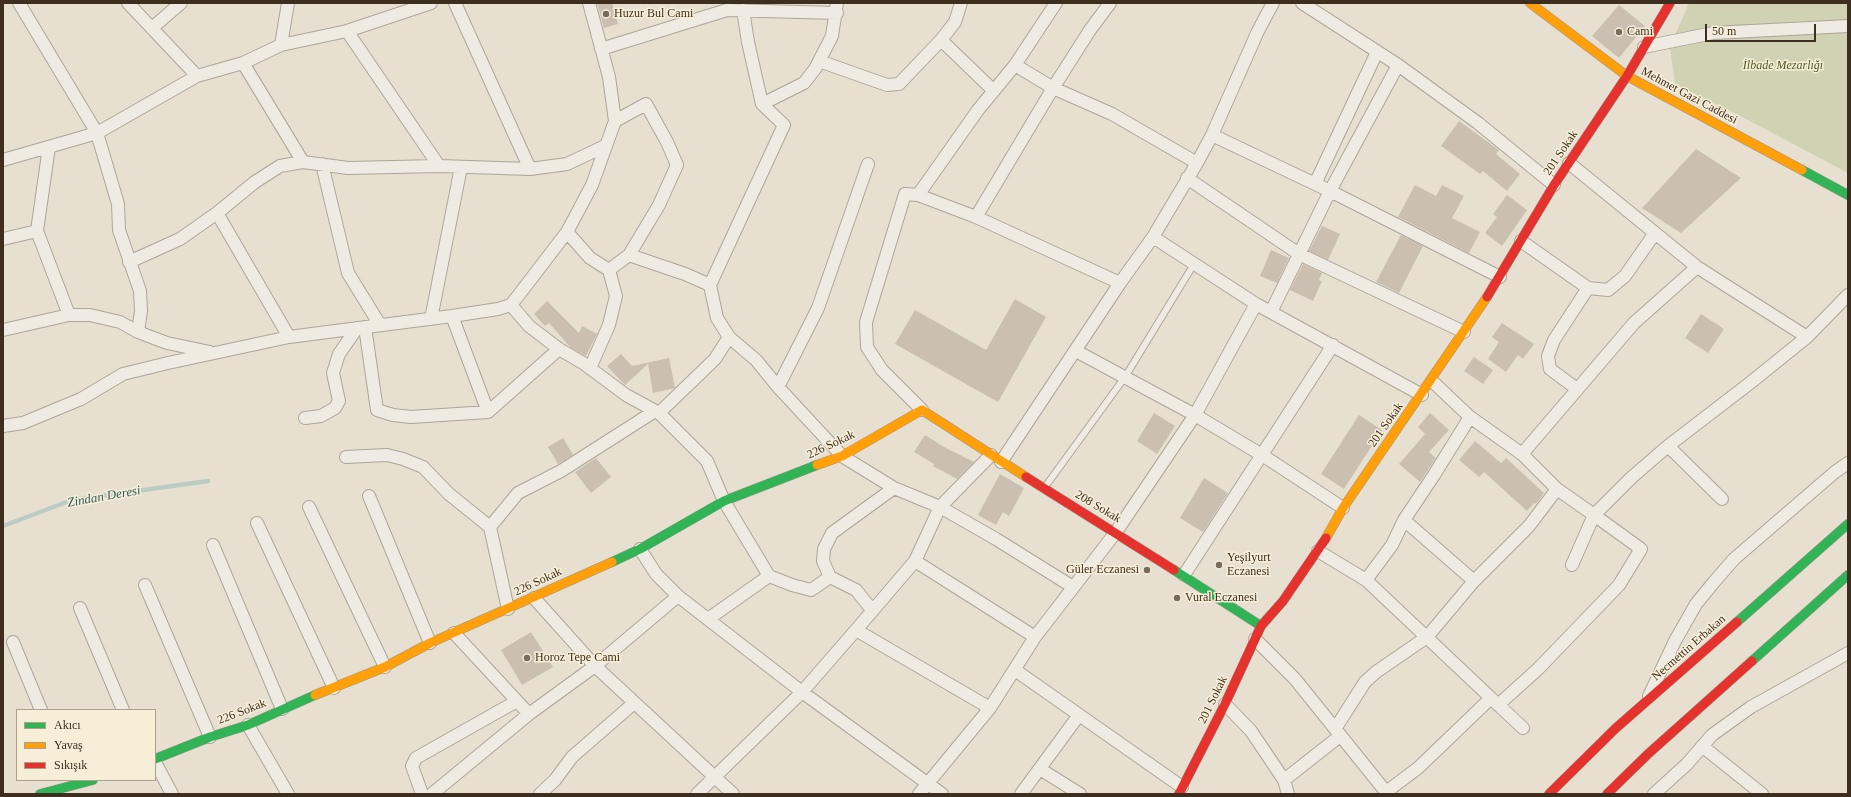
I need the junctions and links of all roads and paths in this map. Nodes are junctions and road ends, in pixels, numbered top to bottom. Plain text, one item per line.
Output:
1 (19, 3) edge
2 (128, 3) edge
3 (181, 3) edge
4 (288, 3) edge
5 (431, 3) edge
6 (455, 3) edge
7 (589, 3) edge
8 (961, 3) edge
9 (1056, 3) edge
10 (1110, 3) edge
11 (1273, 3) edge
12 (1302, 3) edge
13 (1670, 3) edge
14 (1534, 4) edge
15 (837, 8) edge
16 (743, 10) junction
17 (1848, 26) edge
18 (152, 28) junction
19 (347, 31) junction
20 (941, 40) junction
21 (281, 45) junction
22 (1644, 47) junction
23 (601, 48) junction
24 (1377, 52) junction
25 (819, 61) junction
26 (243, 63) junction
27 (1015, 65) junction
28 (1398, 66) junction
29 (197, 76) junction
30 (1627, 76) junction
31 (1053, 88) junction
32 (994, 91) junction
33 (762, 104) junction
34 (615, 121) junction
35 (97, 133) junction
36 (1212, 135) junction
37 (605, 146) junction
38 (49, 147) junction
39 (3, 160) edge
40 (303, 162) junction
41 (1197, 163) junction
42 (1569, 163) junction
43 (322, 164) junction
44 (868, 164) dead end
45 (439, 166) junction
46 (461, 167) junction
47 (530, 169) junction
48 (1186, 178) junction
49 (1315, 184) junction
50 (1554, 185) junction
51 (1330, 191) junction
52 (918, 195) junction
53 (1848, 195) edge
54 (217, 214) junction
55 (976, 217) junction
56 (37, 231) junction
57 (567, 232) junction
58 (1655, 233) junction
59 (1152, 237) junction
60 (3, 238) edge
61 (1521, 241) junction
62 (1299, 254) junction
63 (629, 255) junction
64 (129, 262) junction
65 (1194, 264) junction
66 (1697, 267) junction
67 (609, 270) junction
68 (1500, 277) junction
69 (1120, 283) junction
70 (710, 285) junction
71 (1588, 288) junction
72 (1848, 295) edge
73 (1256, 304) junction
74 (512, 305) junction
75 (1271, 312) junction
76 (70, 315) junction
77 (452, 316) junction
78 (431, 319) junction
79 (380, 326) junction
80 (361, 328) junction
81 (3, 330) edge
82 (138, 332) junction
83 (1464, 332) junction
84 (289, 337) junction
85 (728, 337) junction
86 (1807, 337) junction
87 (1333, 345) junction
88 (559, 349) junction
89 (1076, 351) junction
90 (217, 354) junction
91 (590, 368) junction
92 (1125, 377) junction
93 (1432, 381) junction
94 (778, 387) junction
95 (1577, 390) junction
96 (1422, 395) junction
97 (922, 410) junction
98 (488, 412) junction
99 (657, 412) junction
100 (1195, 415) junction
101 (1470, 417) junction
102 (305, 418) dead end
103 (3, 426) edge
104 (1668, 446) junction
105 (1522, 454) junction
106 (842, 456) junction
107 (1262, 456) junction
108 (346, 457) dead end
109 (996, 459) junction
110 (1848, 463) edge
111 (894, 488) junction
112 (1044, 489) junction
113 (1557, 489) junction
114 (369, 496) dead end
115 (1722, 499) dead end
116 (724, 501) junction
117 (309, 507) dead end
118 (940, 507) junction
119 (1343, 508) junction
120 (1594, 515) junction
121 (1404, 520) junction
122 (257, 523) dead end
123 (1848, 524) edge
124 (490, 527) junction
125 (1116, 532) junction
126 (213, 545) dead end
127 (640, 548) junction
128 (1318, 551) junction
129 (914, 561) junction
130 (1572, 565) dead end
131 (1184, 575) junction
132 (1848, 575) edge
133 (769, 576) junction
134 (830, 577) junction
135 (1366, 580) junction
136 (1474, 581) junction
137 (145, 585) dead end
138 (1073, 587) junction
139 (678, 596) junction
140 (534, 598) junction
141 (80, 608) dead end
142 (508, 609) junction
143 (872, 610) junction
144 (708, 619) junction
145 (1261, 626) junction
146 (856, 630) junction
147 (454, 633) junction
148 (1034, 637) junction
149 (1427, 637) junction
150 (1255, 639) junction
151 (13, 642) dead end
152 (430, 643) junction
153 (1848, 653) edge
154 (595, 666) junction
155 (385, 667) junction
156 (1015, 670) junction
157 (334, 688) junction
158 (802, 692) junction
159 (517, 701) junction
160 (1647, 701) junction
161 (1494, 702) junction
162 (634, 703) junction
163 (1225, 704) junction
164 (990, 708) junction
165 (42, 709) edge
166 (122, 709) edge
167 (282, 709) junction
168 (529, 714) junction
169 (1079, 715) junction
170 (248, 725) junction
171 (1523, 728) dead end
172 (1337, 733) junction
173 (210, 737) junction
174 (1702, 746) junction
175 (156, 759) edge
176 (156, 764) edge
177 (1040, 769) junction
178 (715, 778) junction
179 (1284, 780) junction
180 (85, 781) edge
181 (72, 783) edge
182 (929, 784) junction
183 (1180, 791) edge
184 (42, 794) edge
185 (172, 794) edge
186 (288, 794) edge
187 (422, 794) edge
188 (432, 794) edge
189 (540, 794) edge
190 (697, 794) edge
191 (733, 794) edge
192 (919, 794) edge
193 (942, 794) edge
194 (1021, 794) edge
195 (1080, 794) edge
196 (1288, 794) edge
197 (1549, 794) edge
198 (1607, 794) edge
199 (1654, 794) edge
200 (1762, 794) edge

1 - 35 street
2 - 18 street
3 - 18 street
4 - 21 street
5 - 19 street
6 - 47 street
7 - 23 street
8 - 20 street
9 - 27 street
10 - 31 street
11 - 36 street
12 - 24 street
13 - 22 street, 201 Sokak
14 - 30 street, Mehmet Gazi Caddesi
15 - 16 street
15 - 25 street
16 - 23 street
16 - 33 street
17 - 22 street
18 - 29 street
19 - 21 street
19 - 45 street
20 - 25 street
20 - 32 street
21 - 26 street
22 - 30 street, 201 Sokak
23 - 34 street
24 - 28 street
24 - 49 street
25 - 33 street
26 - 29 street
26 - 40 street
27 - 31 street
27 - 32 street
28 - 50 street
28 - 51 street
29 - 35 street
30 - 42 street, 201 Sokak
30 - 53 street, Mehmet Gazi Caddesi
31 - 41 street
31 - 55 street
32 - 52 street
33 - 70 street
34 - 37 street
34 - 63 street
35 - 38 street
35 - 64 street
36 - 41 street
36 - 49 street
37 - 47 street
37 - 57 street
38 - 39 street
38 - 56 street
40 - 43 street
40 - 54 street
41 - 48 street
42 - 50 street, 201 Sokak
42 - 58 street
43 - 45 street
43 - 79 street
44 - 94 street
45 - 46 street
46 - 47 street
46 - 78 street
48 - 59 street
48 - 62 street
49 - 51 street
50 - 61 street, 201 Sokak
51 - 62 street
51 - 68 street
52 - 55 street
52 - 97 street
54 - 64 street
54 - 84 street
55 - 69 street
56 - 60 street
56 - 76 street
57 - 67 street
57 - 74 street
58 - 66 street
58 - 71 street
59 - 65 street
59 - 69 street
61 - 68 street, 201 Sokak
61 - 71 street
62 - 75 street
62 - 83 street
63 - 67 street
63 - 70 street
64 - 82 street
65 - 73 street
65 - 92 lane
66 - 86 street
66 - 95 street
67 - 91 street
68 - 83 street, 201 Sokak
69 - 89 street
70 - 85 street
71 - 95 street
72 - 86 street
73 - 75 street
73 - 100 street
74 - 77 street
74 - 88 street
75 - 87 street
76 - 81 street
76 - 82 street
77 - 78 street
77 - 98 street
78 - 79 street
79 - 80 street
80 - 84 street
80 - 98 street
80 - 102 street
82 - 90 street
83 - 93 street, 201 Sokak
84 - 90 street
85 - 94 street
85 - 99 street
86 - 104 street
87 - 96 street
87 - 107 street
88 - 91 street
88 - 98 street
89 - 92 street
89 - 109 street
90 - 103 street
91 - 99 street
92 - 100 street
92 - 112 lane
93 - 96 street, 201 Sokak
93 - 101 street
94 - 106 street
95 - 105 street
96 - 119 street, 201 Sokak
97 - 106 street, 226 Sokak
97 - 109 street, 208 Sokak
99 - 116 street
99 - 124 street
100 - 107 street
100 - 125 street
101 - 105 street
101 - 121 street
104 - 115 street
104 - 120 street
105 - 113 street
106 - 111 street
106 - 116 street, 226 Sokak
107 - 119 street
107 - 131 street
108 - 124 street
109 - 112 street, 208 Sokak
109 - 118 street
110 - 160 street
111 - 118 street
111 - 134 street
112 - 125 street, 208 Sokak
113 - 120 street
113 - 136 street
114 - 152 street
116 - 127 street, 226 Sokak
116 - 133 street
117 - 155 street
118 - 129 street
118 - 138 street
119 - 128 street, 201 Sokak
120 - 130 street
120 - 161 street
121 - 135 street
121 - 136 street
122 - 157 street
123 - 160 street, Necmettin Erbakan
124 - 142 street
125 - 131 street, 208 Sokak
125 - 138 street
126 - 167 street
127 - 139 street
127 - 140 street, 226 Sokak
128 - 135 street
128 - 145 street, 201 Sokak
129 - 143 street
129 - 148 street
131 - 145 street, 208 Sokak
132 - 198 street
133 - 134 street
133 - 144 street
134 - 143 street
135 - 149 street
136 - 149 street
137 - 173 street
138 - 148 street
139 - 144 street
139 - 154 street
140 - 142 street, 226 Sokak
140 - 154 street
141 - 166 street
142 - 147 street, 226 Sokak
143 - 146 street
144 - 158 street
145 - 150 street, 201 Sokak
146 - 158 street
146 - 164 street
147 - 152 street, 226 Sokak
147 - 159 street
148 - 156 street
149 - 161 street
149 - 172 street
150 - 163 street, 201 Sokak
150 - 172 street
151 - 165 street
152 - 155 street, 226 Sokak
153 - 174 street
154 - 162 street
154 - 168 street
155 - 157 street, 226 Sokak
156 - 164 street
156 - 169 street
157 - 167 street, 226 Sokak
158 - 178 street
158 - 182 street
159 - 168 street
159 - 187 street
160 - 197 street, Necmettin Erbakan
161 - 171 street
161 - 172 street
162 - 178 street
162 - 189 street
163 - 179 street
163 - 183 street, 201 Sokak
164 - 182 street
167 - 170 street, 226 Sokak
168 - 188 street
169 - 177 street
169 - 183 street
170 - 173 street, 226 Sokak
170 - 186 street
172 - 179 street
173 - 175 street, 226 Sokak
174 - 199 street
174 - 200 street
176 - 185 street
177 - 194 street
177 - 195 street
178 - 190 street
178 - 191 street
179 - 196 street
180 - 181 street
181 - 184 street
182 - 192 street
182 - 193 street

